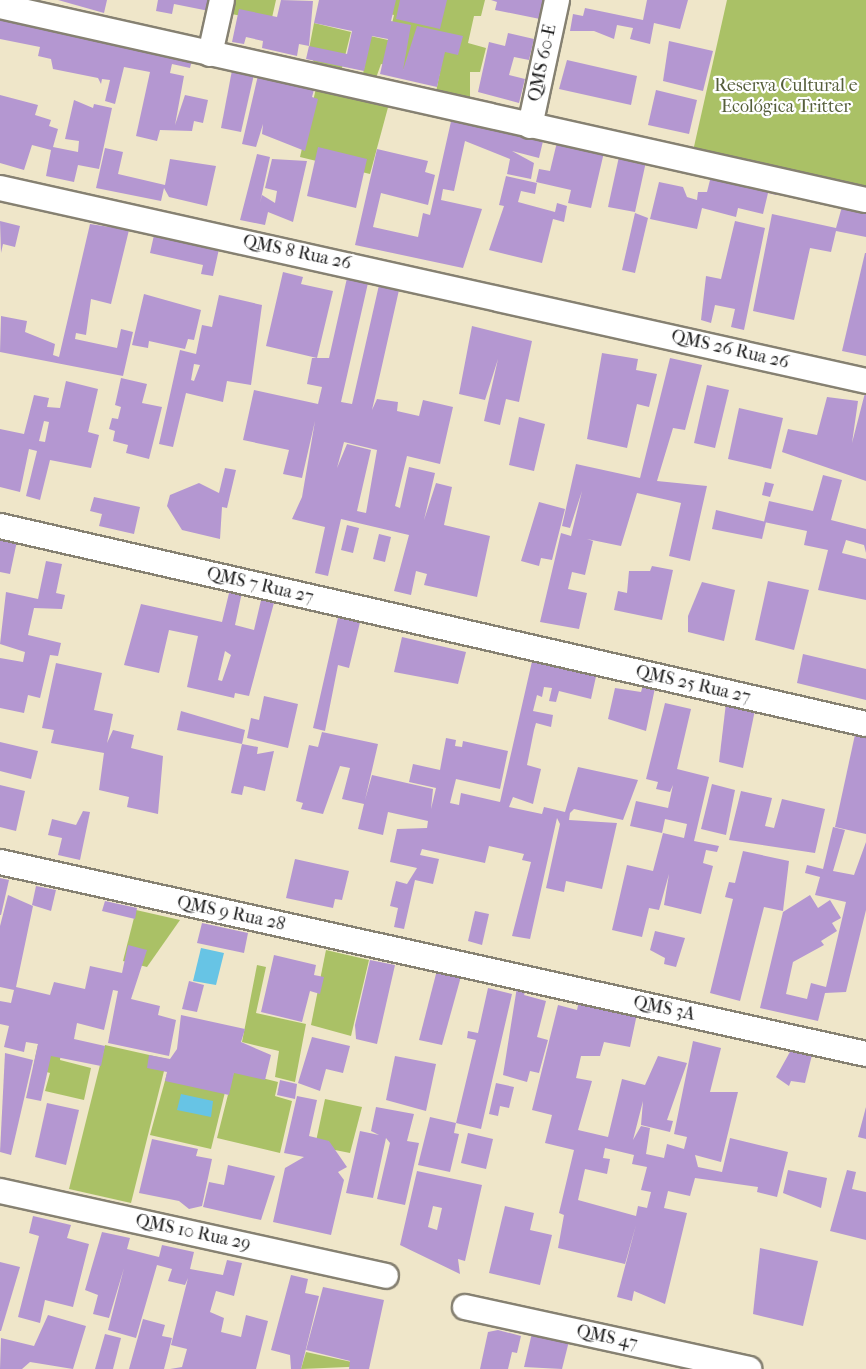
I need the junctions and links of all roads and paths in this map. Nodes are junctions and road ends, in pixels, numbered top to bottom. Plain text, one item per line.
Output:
1 (222, 0) edge
2 (557, 0) edge
3 (0, 6) edge
4 (210, 54) junction
5 (530, 126) junction
6 (0, 188) edge
7 (866, 200) edge
8 (594, 319) joint
9 (866, 381) edge
10 (0, 526) edge
11 (520, 645) joint
12 (866, 724) edge
13 (0, 862) edge
14 (463, 965) joint
15 (866, 1054) edge
16 (0, 1191) edge
17 (386, 1276) dead end
18 (465, 1307) dead end
19 (749, 1369) edge

1 - 4 street
2 - 5 street, QMS 60-E
3 - 4 street
4 - 5 street
5 - 7 street
6 - 8 street, QMS 8 Rua 26
8 - 9 street, QMS 26 Rua 26
10 - 11 street, QMS 7 Rua 27
11 - 12 street, QMS 25 Rua 27
13 - 14 street, QMS 9 Rua 28
14 - 15 street, QMS 3A
16 - 17 street, QMS 10 Rua 29
18 - 19 street, QMS 47

